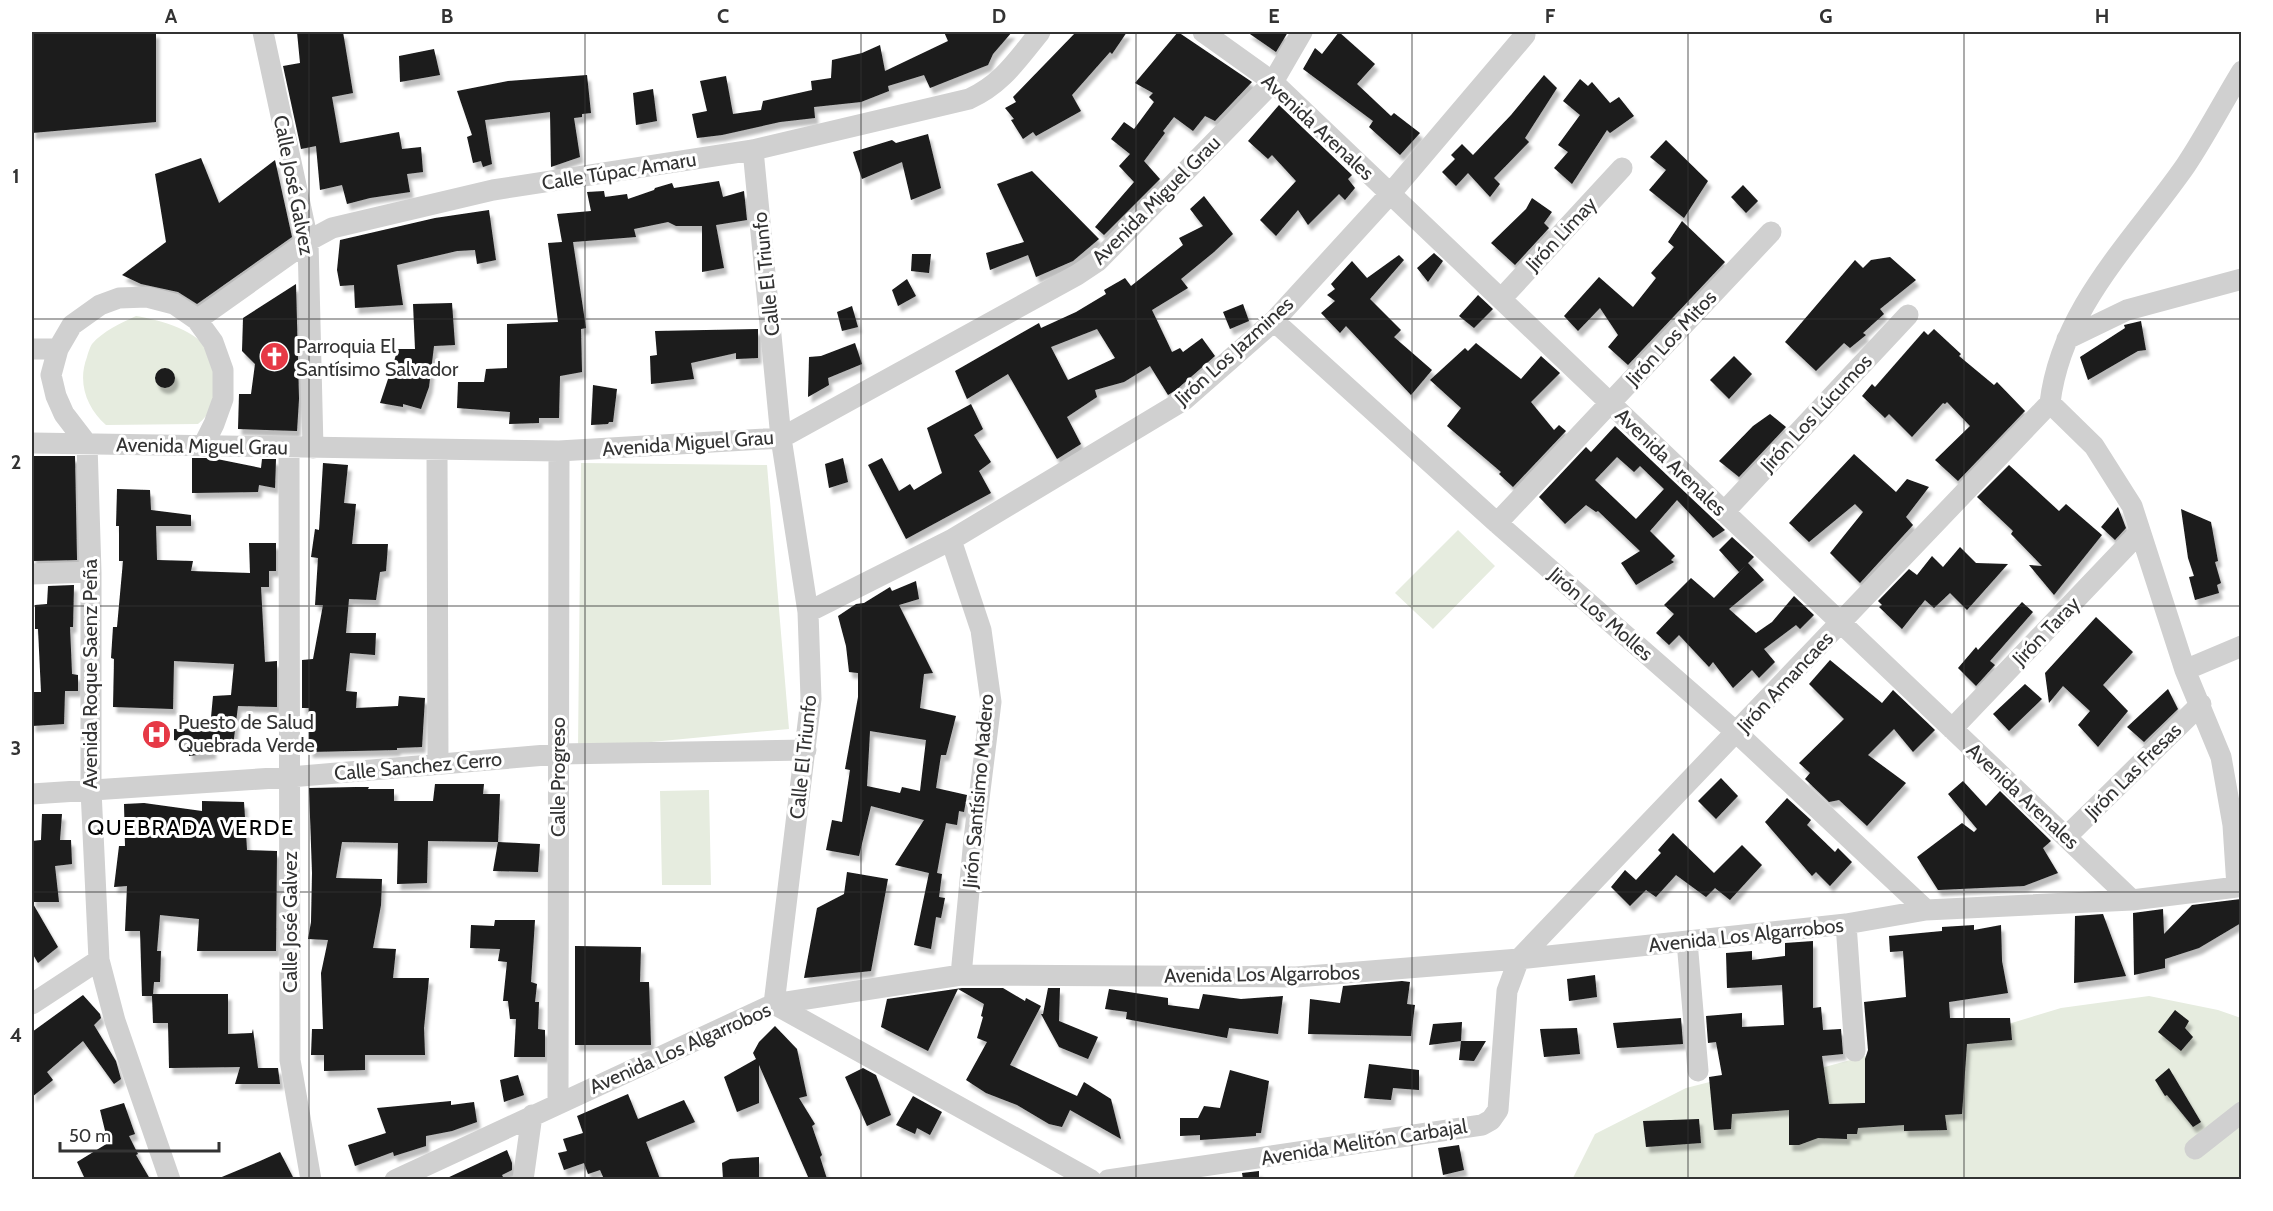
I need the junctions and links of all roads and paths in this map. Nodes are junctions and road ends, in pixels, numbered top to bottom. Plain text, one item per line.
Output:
1 (263, 32) edge
2 (1040, 32) edge
3 (1203, 32) edge
4 (1302, 32) edge
5 (1526, 35) dead end
6 (2241, 71) edge
7 (1273, 82) junction
8 (753, 150) junction
9 (1622, 168) dead end
10 (1390, 194) junction
11 (1771, 232) dead end
12 (308, 240) junction
13 (2241, 279) edge
14 (1501, 299) junction
15 (1908, 315) dead end
16 (197, 320) junction
17 (1274, 321) junction
18 (2067, 339) junction
19 (32, 349) edge
20 (58, 349) junction
21 (1610, 403) junction
22 (2050, 403) junction
23 (781, 438) junction
24 (32, 443) edge
25 (87, 444) junction
26 (203, 446) junction
27 (289, 447) junction
28 (313, 448) junction
29 (437, 450) junction
30 (559, 451) junction
31 (1724, 512) junction
32 (1497, 523) junction
33 (2140, 532) junction
34 (951, 540) junction
35 (91, 572) junction
36 (32, 574) edge
37 (808, 612) junction
38 (1840, 623) junction
39 (2241, 646) edge
40 (2185, 670) junction
41 (2201, 704) junction
42 (1952, 729) junction
43 (1737, 733) junction
44 (806, 750) junction
45 (558, 754) junction
46 (438, 764) junction
47 (290, 777) junction
48 (90, 790) junction
49 (32, 794) edge
50 (2066, 837) junction
51 (2239, 889) edge
52 (2132, 900) junction
53 (1926, 910) junction
54 (1846, 924) junction
55 (1687, 941) junction
56 (1519, 959) junction
57 (99, 960) junction
58 (961, 975) junction
59 (32, 1004) edge
60 (774, 1004) junction
61 (1855, 1051) dead end
62 (1698, 1071) dead end
63 (558, 1103) junction
64 (2241, 1112) edge
65 (532, 1115) junction
66 (2195, 1149) dead end
67 (170, 1179) edge
68 (311, 1179) edge
69 (395, 1179) edge
70 (523, 1179) edge
71 (1091, 1179) edge
72 (1108, 1179) edge

1 - 12 street, Calle José Galvez
2 - 8 street, Calle Túpac Amaru
3 - 7 street, Avenida Arenales
4 - 7 street, Avenida Miguel Grau
5 - 10 street, Jirón Los Jazmines
6 - 18 street
7 - 10 street, Avenida Arenales
7 - 23 street, Avenida Miguel Grau
8 - 12 street, Calle Túpac Amaru
8 - 23 street, Calle El Triunfo
9 - 14 street, Jirón Limay
10 - 14 street, Avenida Arenales
10 - 17 street, Jirón Los Jazmines
11 - 21 street, Jirón Los Mitos
12 - 16 street, Calle Túpac Amaru
12 - 28 street, Calle José Galvez
13 - 18 street
14 - 21 street, Avenida Arenales
15 - 31 street, Jirón Los Lúcumos
16 - 20 street
16 - 26 street
17 - 32 street, Jirón Los Molles
17 - 34 street, Jirón Los Jazmines
18 - 22 street
19 - 20 street
20 - 25 street
21 - 31 street, Avenida Arenales
21 - 32 street, Jirón Los Mitos
22 - 33 street
22 - 38 street, Jirón Amancaes
23 - 30 street, Avenida Miguel Grau
23 - 37 street, Calle El Triunfo
24 - 25 street, Avenida Miguel Grau
25 - 26 street, Avenida Miguel Grau
25 - 35 street, Avenida Roque Saenz Peña
26 - 27 street, Avenida Miguel Grau
27 - 28 street, Avenida Miguel Grau
27 - 47 street, Calle José Galvez
28 - 29 street, Avenida Miguel Grau
29 - 30 street, Avenida Miguel Grau
29 - 46 street
30 - 45 street, Calle Progreso
31 - 38 street, Avenida Arenales
32 - 43 street, Jirón Los Molles
33 - 40 street
33 - 42 street, Jirón Taray
34 - 37 street, Jirón Los Jazmines
34 - 58 street, Jirón Santísimo Madero
35 - 36 street
35 - 48 street, Avenida Roque Saenz Peña
37 - 44 street, Calle El Triunfo
38 - 42 street, Avenida Arenales
38 - 43 street, Jirón Amancaes
39 - 40 street
40 - 41 street
41 - 50 street, Jirón Las Fresas
41 - 51 street
42 - 50 street, Avenida Arenales
43 - 53 street, Jirón Los Molles
43 - 56 street, Jirón Amancaes
44 - 45 street, Calle Sanchez Cerro
44 - 60 street, Calle El Triunfo
45 - 46 street, Calle Sanchez Cerro
45 - 63 street, Calle Progreso
46 - 47 street, Calle Sanchez Cerro
47 - 48 street, Calle Sanchez Cerro
47 - 68 street, Calle José Galvez
48 - 49 street, Calle Sanchez Cerro
48 - 57 street, Avenida Roque Saenz Peña
50 - 52 street, Avenida Arenales
51 - 52 street, Avenida Los Algarrobos
52 - 53 street, Avenida Los Algarrobos
53 - 54 street, Avenida Los Algarrobos
54 - 55 street, Avenida Los Algarrobos
54 - 61 street
55 - 56 street, Avenida Los Algarrobos
55 - 62 street
56 - 58 street, Avenida Los Algarrobos
56 - 72 street, Avenida Melitón Carbajal
57 - 59 street
57 - 67 street, Avenida Roque Saenz Peña
58 - 60 street, Avenida Los Algarrobos
60 - 63 street, Avenida Los Algarrobos
60 - 71 street
63 - 65 street, Avenida Los Algarrobos
64 - 66 street
65 - 69 street, Avenida Los Algarrobos
65 - 70 street

